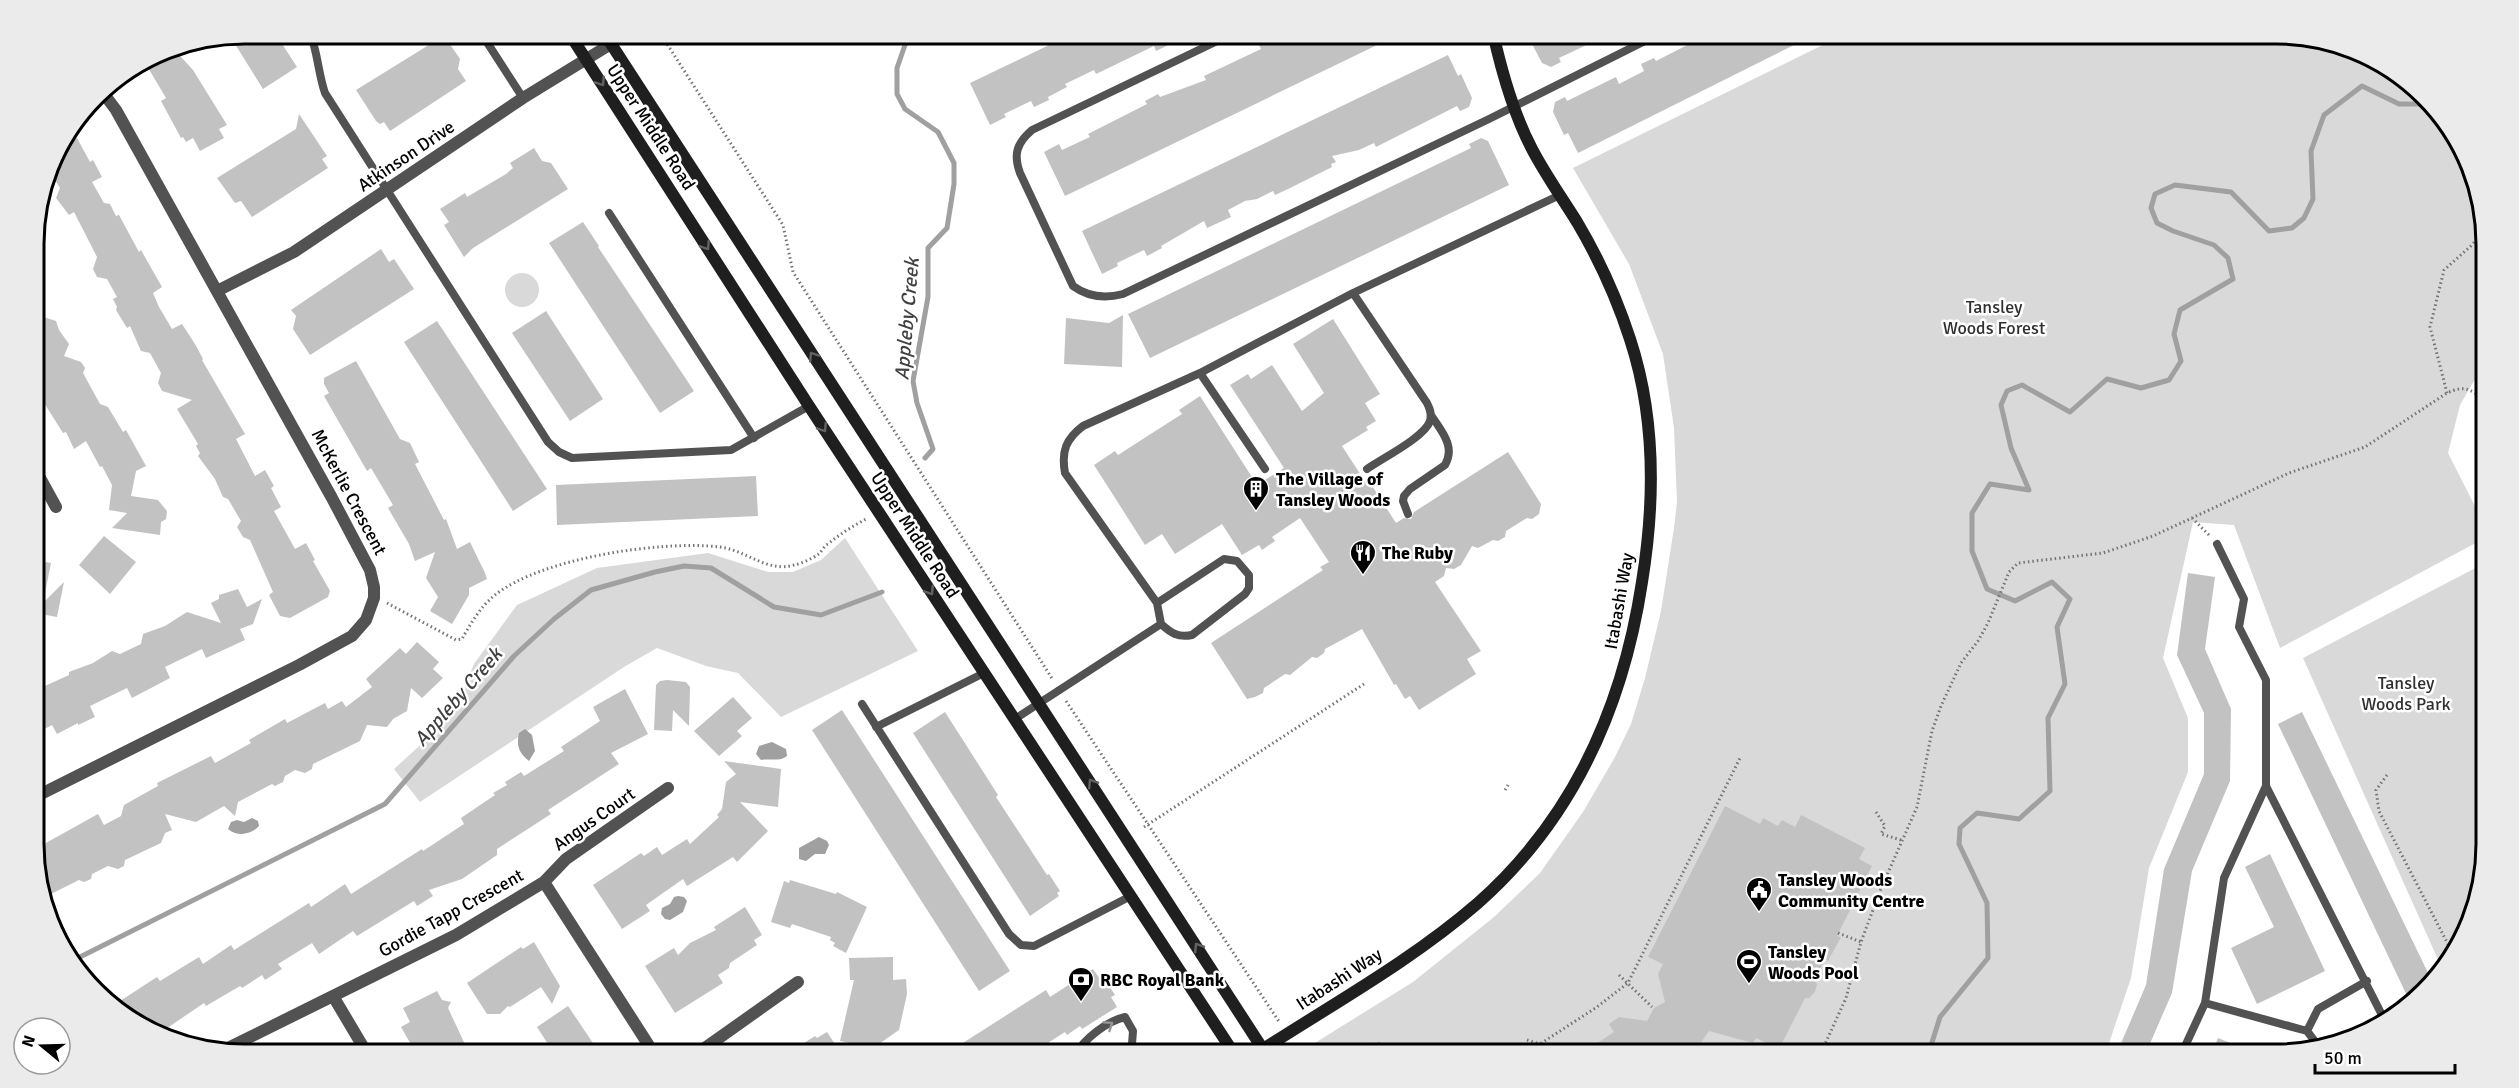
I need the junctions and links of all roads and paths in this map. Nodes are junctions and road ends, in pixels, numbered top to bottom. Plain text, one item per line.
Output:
1 (314, 44) edge
2 (488, 44) edge
3 (576, 44) edge
4 (611, 44) joint
5 (667, 44) edge
6 (1211, 44) edge
7 (1496, 44) edge
8 (1639, 44) edge
9 (587, 60) junction
10 (107, 98) edge
11 (523, 98) junction
12 (1514, 107) junction
13 (387, 191) junction
14 (1560, 195) junction
15 (609, 213) dead end
16 (2476, 240) edge
17 (217, 291) junction
18 (1353, 293) junction
19 (1200, 373) junction
20 (2447, 393) junction
21 (2476, 393) edge
22 (809, 406) junction
23 (1431, 415) junction
24 (754, 438) junction
25 (1265, 469) dead end
26 (1366, 469) dead end
27 (44, 485) edge
28 (56, 507) dead end
29 (878, 512) junction
30 (1408, 514) dead end
31 (2192, 518) junction
32 (2217, 544) joint
33 (374, 598) junction
34 (1157, 603) junction
35 (1161, 624) junction
36 (984, 673) junction
37 (1364, 684) dead end
38 (1060, 692) junction
39 (862, 704) dead end
40 (1040, 704) junction
41 (1015, 720) junction
42 (876, 727) junction
43 (1741, 756) dead end
44 (2387, 775) dead end
45 (1508, 785) dead end
46 (2266, 786) junction
47 (668, 788) dead end
48 (1505, 789) dead end
49 (44, 793) edge
50 (1876, 812) dead end
51 (1149, 823) junction
52 (1144, 827) dead end
53 (1901, 840) junction
54 (544, 882) junction
55 (1131, 896) junction
56 (1838, 933) dead end
57 (1861, 942) junction
58 (2448, 945) edge
59 (1619, 975) dead end
60 (2367, 981) junction
61 (798, 982) dead end
62 (1628, 983) junction
63 (333, 996) junction
64 (2205, 1003) junction
65 (1652, 1007) dead end
66 (2382, 1013) edge
67 (2307, 1031) junction
68 (1287, 1034) junction
69 (1527, 1040) dead end
70 (2315, 1041) edge
71 (236, 1044) edge
72 (361, 1044) edge
73 (648, 1044) edge
74 (710, 1044) edge
75 (1083, 1044) edge
76 (1132, 1044) dead end
77 (1228, 1044) edge
78 (1256, 1044) edge
79 (1274, 1044) edge
80 (1292, 1044) edge
81 (1540, 1044) joint
82 (1825, 1044) edge
83 (2186, 1044) edge

1 - 13 lane
2 - 11 lane
3 - 9 main road, Upper Middle Road
4 - 9 street, Atkinson Drive
40 -> 4 main road, Upper Middle Road
5 - 38 path
6 - 12 lane
7 - 12 main road, Itabashi Way
8 - 12 lane
9 - 11 street, Atkinson Drive
9 -> 22 main road, Upper Middle Road
10 - 17 street, McKerlie Crescent
11 - 13 street, Atkinson Drive
12 - 14 main road, Itabashi Way
13 - 17 street, Atkinson Drive
13 - 24 lane
14 - 18 lane
14 - 68 main road, Itabashi Way
15 - 24 lane
16 - 20 path
17 - 33 street, McKerlie Crescent
18 - 19 lane
18 - 23 lane
19 - 25 lane
19 - 34 lane
20 - 21 path
20 - 31 path
22 - 24 lane
22 -> 29 main road, Upper Middle Road
23 - 26 lane
23 - 30 lane
27 - 28 street
29 - 33 path
29 -> 36 main road, Upper Middle Road
31 - 32 path
31 - 53 path
32 - 46 lane
33 - 49 street
34 - 35 lane
34 - 35 lane
35 - 38 lane
36 - 41 main road, Upper Middle Road
36 - 42 lane
37 - 51 path
38 - 40 lane
38 - 51 path
39 - 42 lane
40 - 41 lane
78 -> 40 main road, Upper Middle Road
41 - 55 main road, Upper Middle Road
42 - 55 lane
43 - 62 path
44 - 58 path
45 - 48 path
46 - 60 lane
46 - 64 lane
47 - 54 street, Angus Court
50 - 53 path
51 - 52 path
51 - 68 path
53 - 57 path
54 - 63 street, Gordie Tapp Crescent
54 - 73 street, Gordie Tapp Crescent
55 - 77 main road, Upper Middle Road
56 - 57 path
57 - 82 path
59 - 62 path
60 - 66 lane
60 - 67 lane
61 - 74 street
62 - 65 path
62 - 81 path
63 - 71 street, Gordie Tapp Crescent
63 - 72 street
64 - 67 lane
64 - 83 lane
67 - 70 lane
68 - 79 main road, Itabashi Way
68 - 80 path
69 - 81 path
75 -> 76 lane

